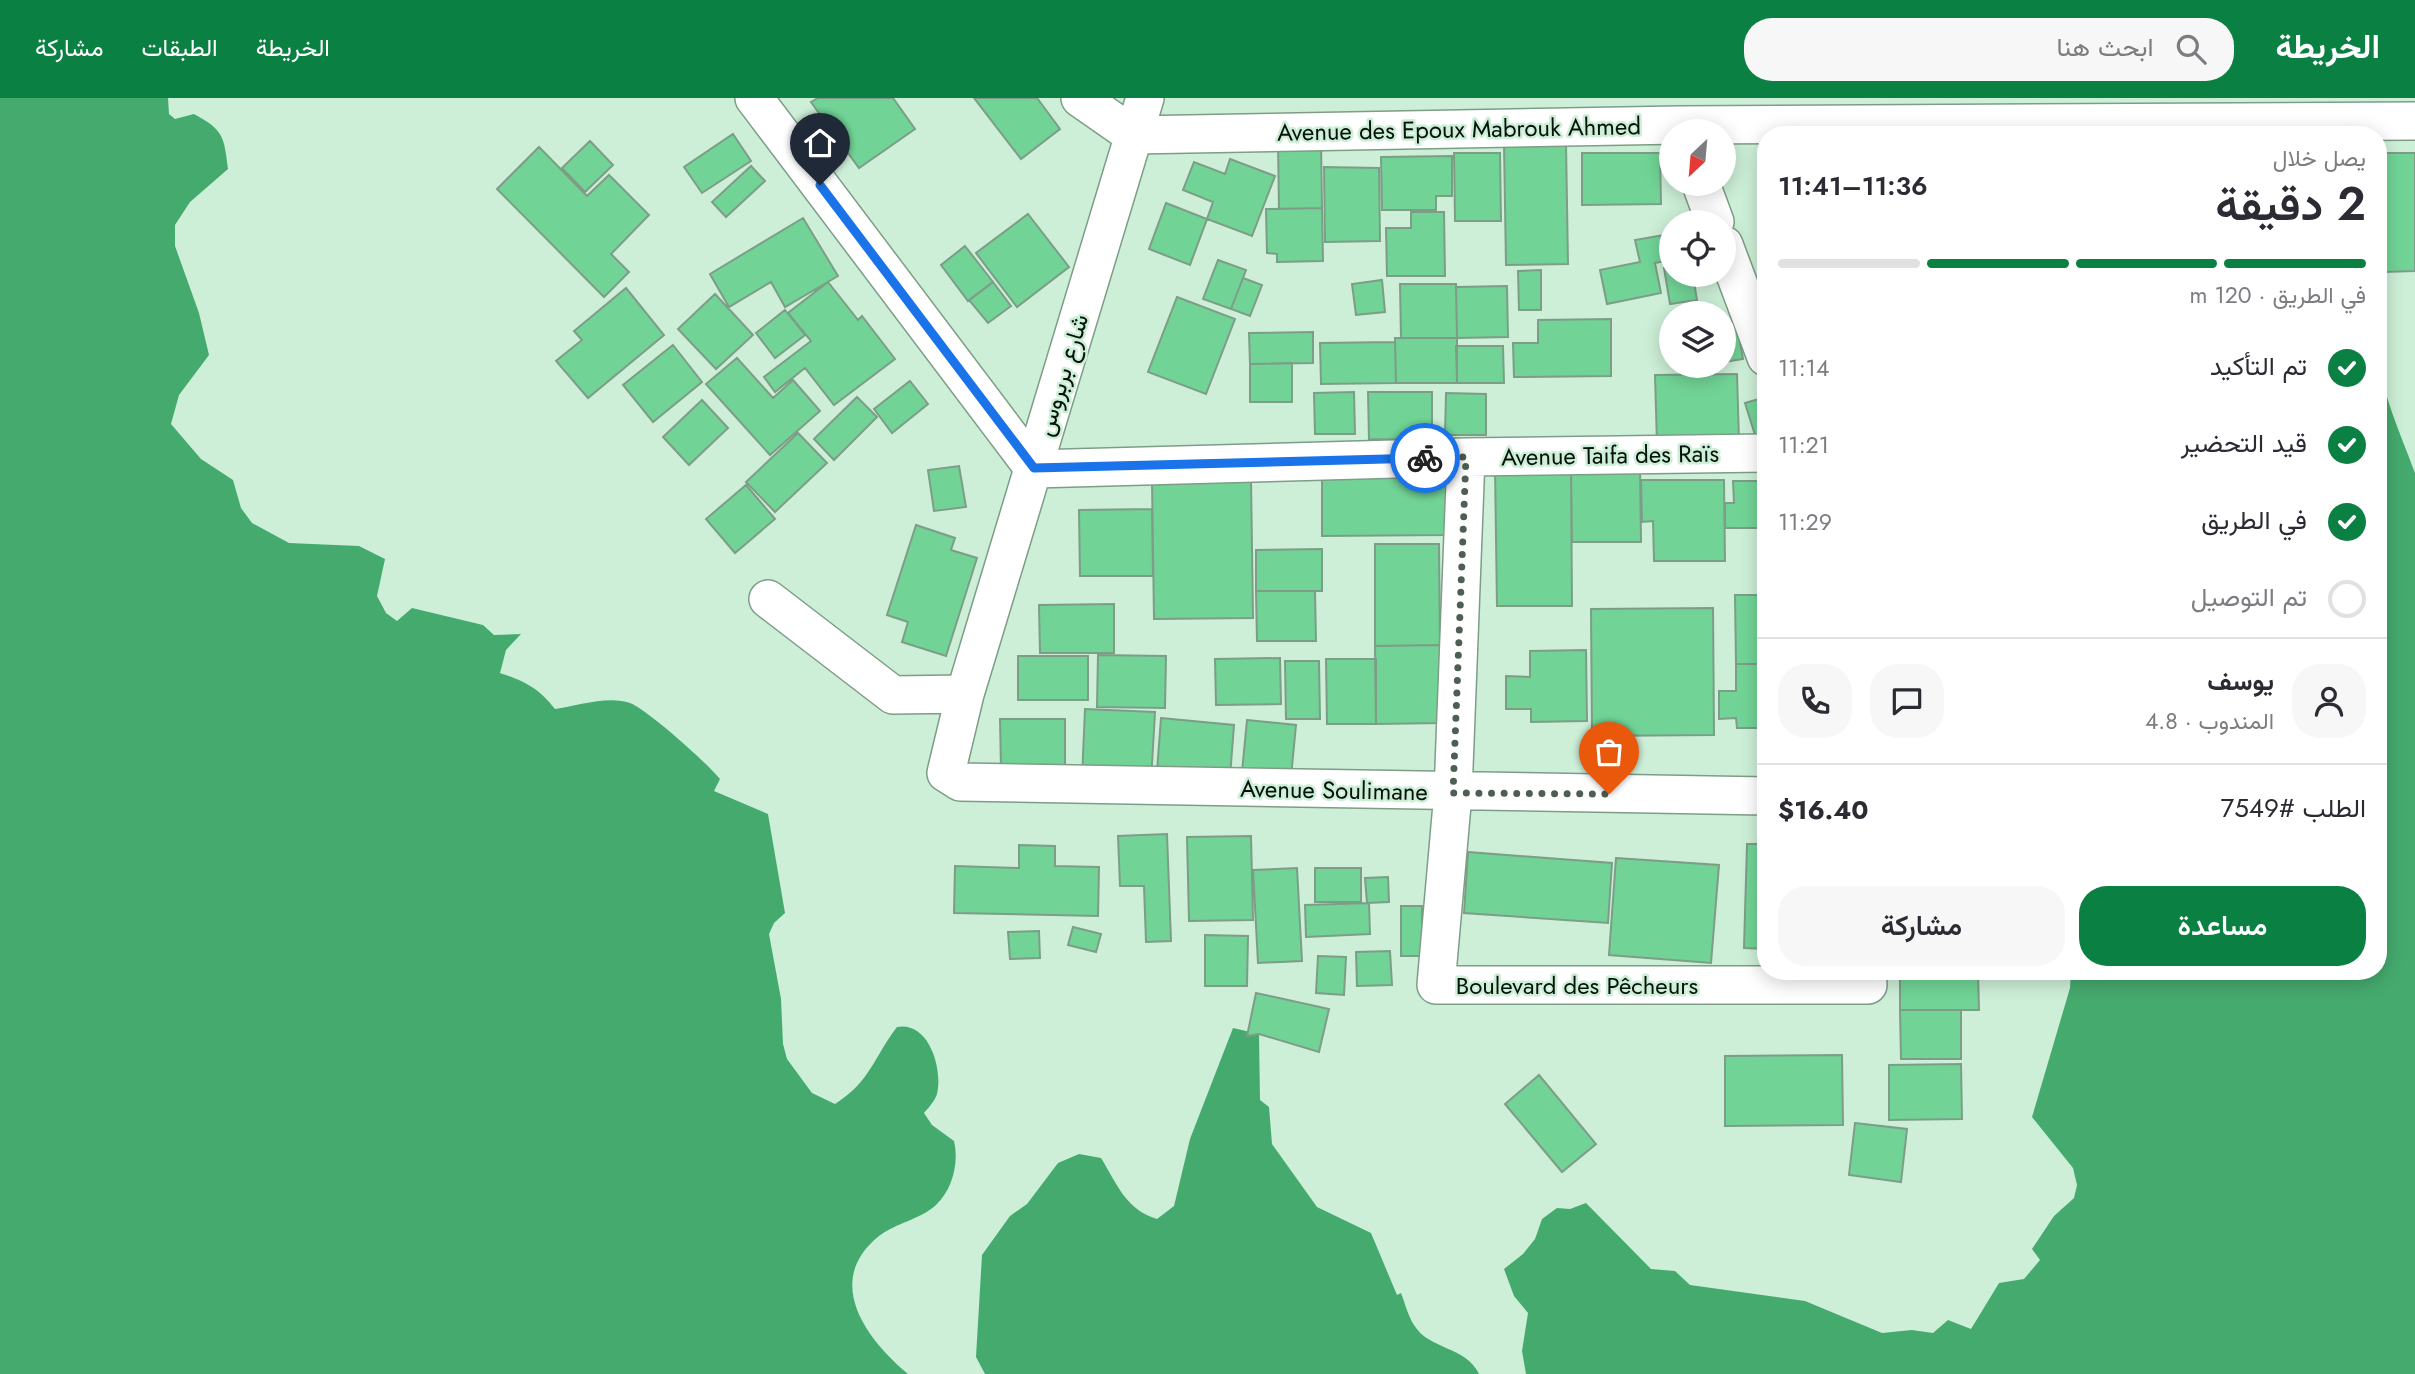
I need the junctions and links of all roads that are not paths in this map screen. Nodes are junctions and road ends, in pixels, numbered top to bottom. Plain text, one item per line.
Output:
1 (754, 98) edge
2 (1080, 98) edge
3 (1145, 98) edge
4 (2075, 110) edge
5 (2415, 121) edge
6 (1736, 125) edge
7 (1659, 128) edge
8 (1133, 135) junction
9 (1736, 277) edge
10 (1757, 333) edge
11 (1757, 453) edge
12 (1466, 457) junction
13 (1034, 468) junction
14 (768, 599) dead end
15 (964, 694) junction
16 (946, 773) joint
17 (1453, 793) junction
18 (1757, 796) edge
19 (1757, 980) edge

1 - 13 street
2 - 8 street
3 - 8 street, شارع بربروس
4 - 5 street, Avenue des Epoux Mabrouk Ahmed
4 - 6 street, Avenue des Epoux Mabrouk Ahmed
7 - 8 street, Avenue des Epoux Mabrouk Ahmed
8 - 13 street, شارع بربروس
9 - 10 street
11 - 12 street, Avenue Taifa des Raïs
12 - 13 street, Avenue Taifa des Raïs
12 - 17 street, Boulevard des Pêcheurs
13 - 15 street, شارع بربروس
14 - 15 street
15 - 16 street, شارع بربروس
16 - 17 street, Avenue Soulimane
17 - 18 street, Avenue Soulimane
17 - 19 street, Boulevard des Pêcheurs

